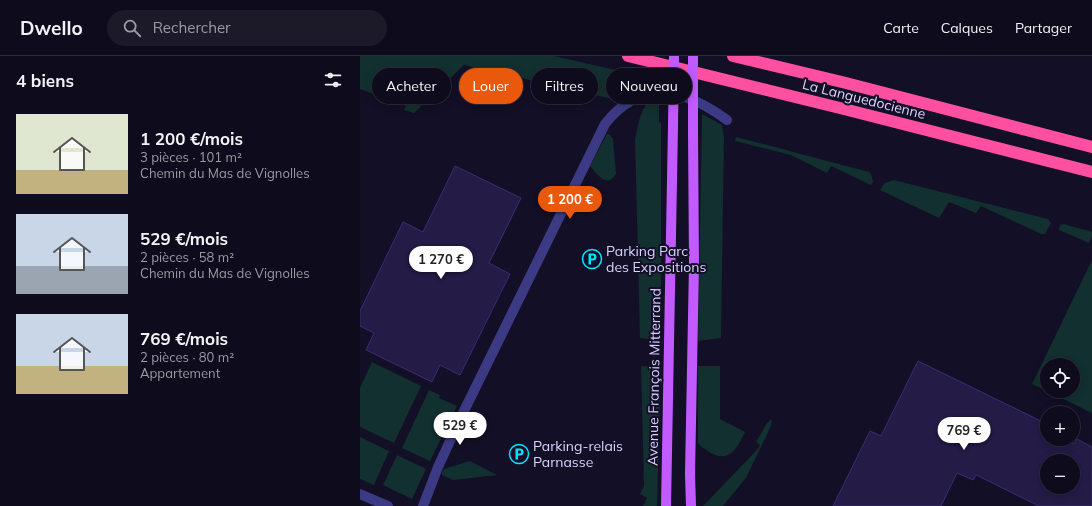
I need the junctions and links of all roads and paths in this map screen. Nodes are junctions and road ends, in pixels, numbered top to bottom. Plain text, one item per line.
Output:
1 (628, 56) edge
2 (674, 56) edge
3 (693, 56) edge
4 (733, 56) edge
5 (727, 120) dead end
6 (1092, 147) edge
7 (1092, 172) edge
8 (360, 494) edge
9 (388, 506) edge
10 (423, 506) edge
11 (666, 506) edge
12 (691, 506) edge

1 - 7 highway, La Languedocienne
2 - 11 main road, Avenue François Mitterrand, bridge
3 - 12 main road, bridge
4 - 6 highway, La Languedocienne
5 - 10 street
8 - 9 street

